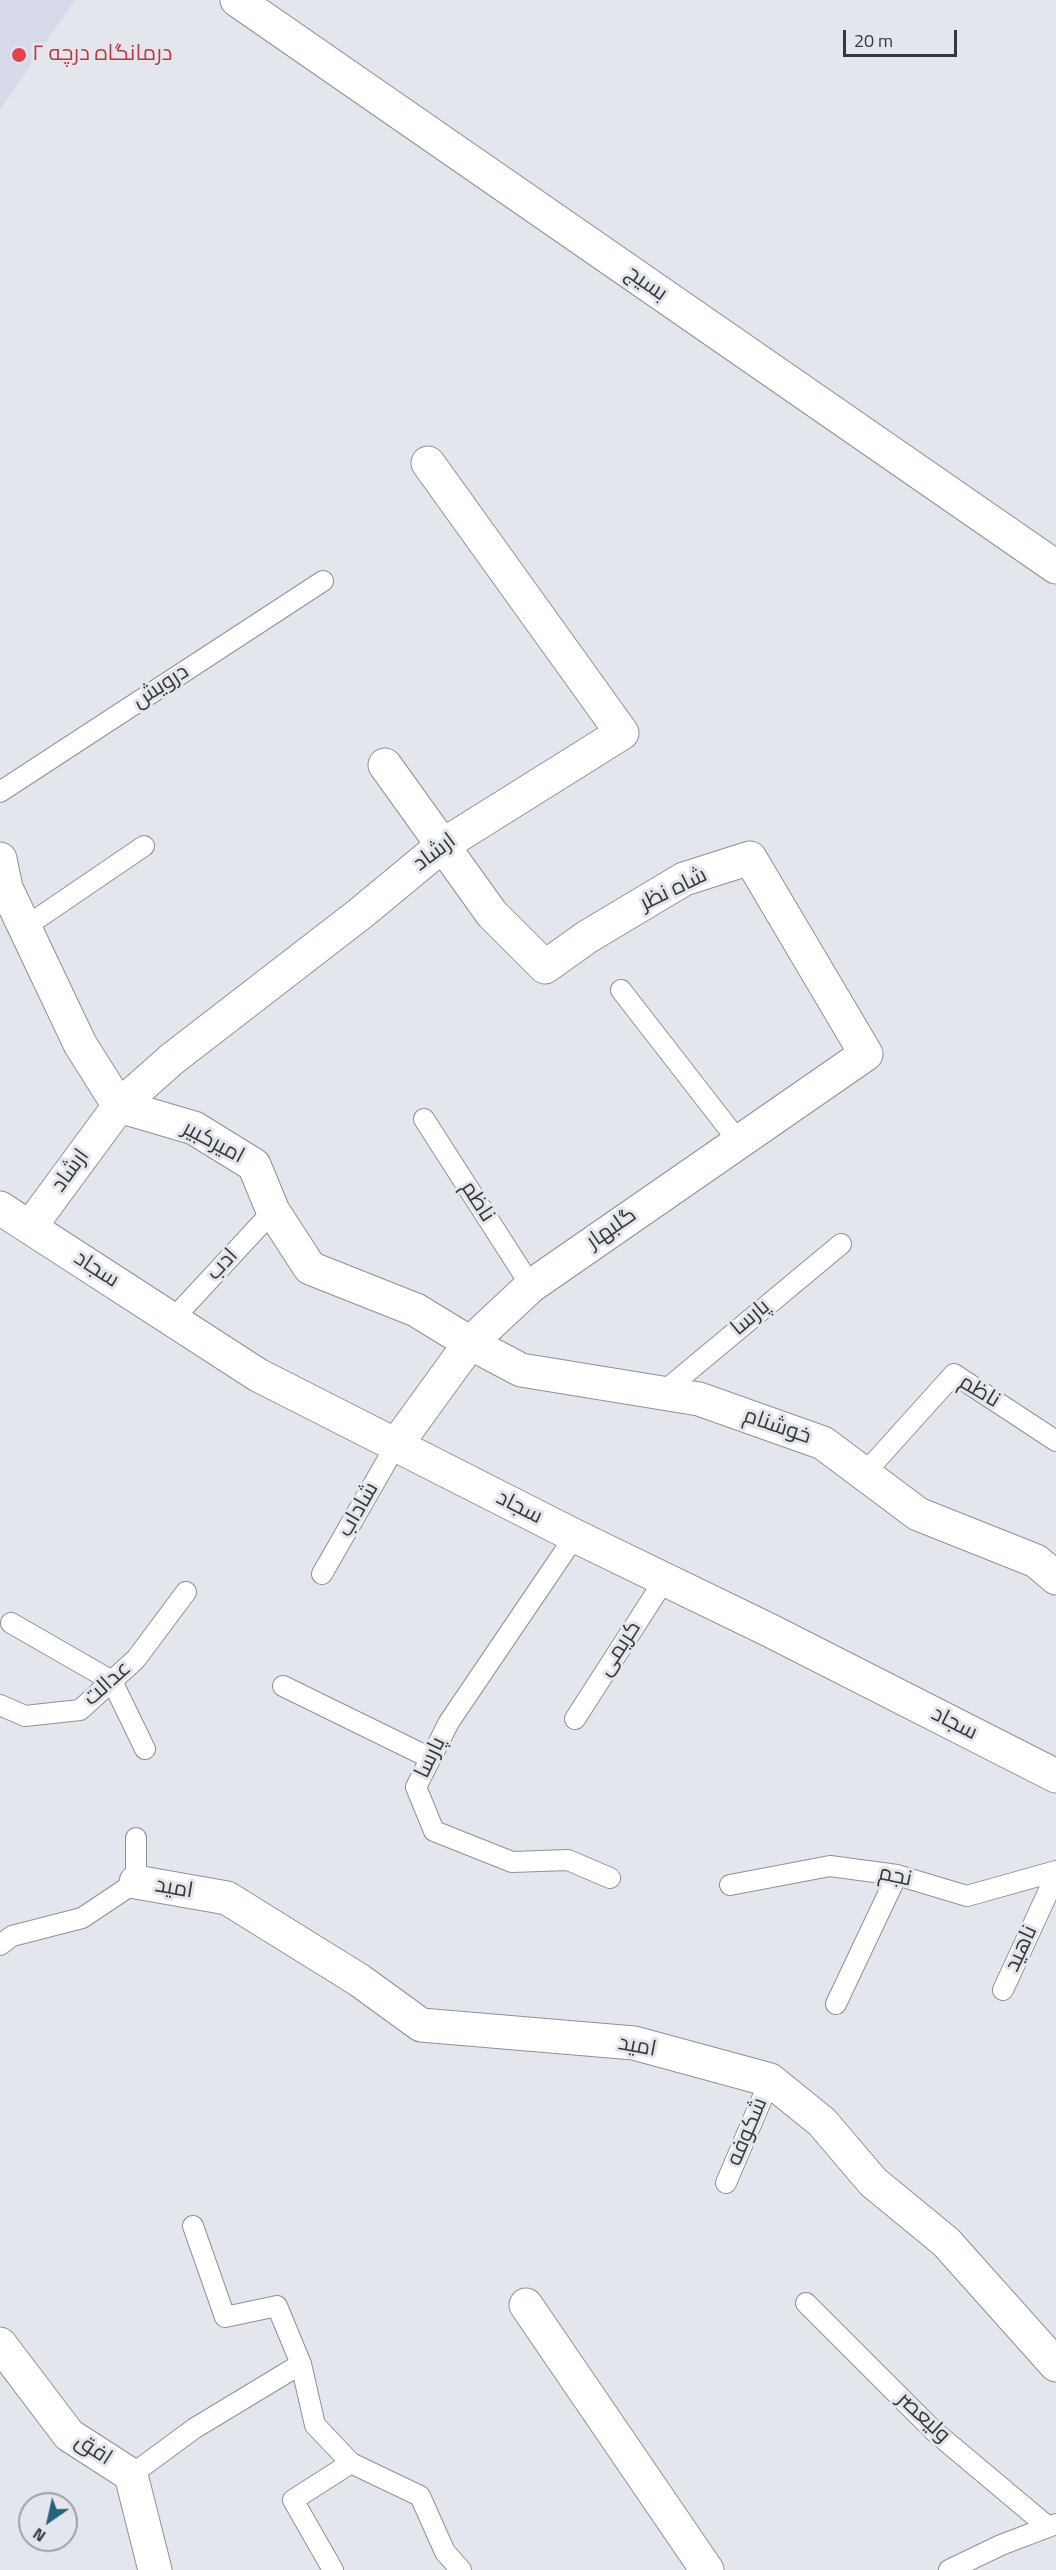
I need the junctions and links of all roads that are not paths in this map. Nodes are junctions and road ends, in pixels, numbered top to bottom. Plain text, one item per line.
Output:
1 (237, 0) edge
2 (428, 463) dead end
3 (1056, 567) edge
4 (323, 581) dead end
5 (385, 765) dead end
6 (0, 792) edge
7 (442, 845) junction
8 (144, 846) dead end
9 (0, 859) edge
10 (25, 927) junction
11 (621, 990) dead end
12 (866, 1054) joint
13 (118, 1106) junction
14 (424, 1119) dead end
15 (739, 1142) junction
16 (0, 1208) edge
17 (273, 1211) junction
18 (30, 1227) junction
19 (841, 1244) dead end
20 (531, 1286) junction
21 (172, 1320) junction
22 (470, 1343) junction
23 (662, 1393) junction
24 (1056, 1441) edge
25 (396, 1445) junction
26 (864, 1474) junction
27 (575, 1536) junction
28 (322, 1574) dead end
29 (1056, 1578) edge
30 (665, 1579) junction
31 (186, 1592) dead end
32 (11, 1623) dead end
33 (112, 1681) junction
34 (283, 1686) dead end
35 (0, 1705) edge
36 (575, 1719) dead end
37 (145, 1749) dead end
38 (430, 1758) junction
39 (1056, 1776) edge
40 (136, 1838) dead end
41 (1056, 1873) edge
42 (897, 1875) junction
43 (610, 1878) dead end
44 (136, 1882) junction
45 (730, 1885) dead end
46 (0, 1945) edge
47 (1003, 1990) dead end
48 (836, 2004) dead end
49 (770, 2080) junction
50 (726, 2183) dead end
51 (193, 2226) dead end
52 (806, 2303) dead end
53 (526, 2305) dead end
54 (0, 2344) edge
55 (301, 2364) junction
56 (1056, 2365) edge
57 (351, 2463) junction
58 (131, 2475) junction
59 (1052, 2525) edge
60 (155, 2570) edge
61 (333, 2570) edge
62 (462, 2570) edge
63 (707, 2570) edge
64 (949, 2570) edge

1 - 3 street, بسیج
2 - 7 street, ارشاد
4 - 6 lane, درویش
5 - 7 street
7 - 12 street, شاه نظر
7 - 13 street, ارشاد
8 - 10 lane
9 - 10 street
10 - 13 street
11 - 15 lane
12 - 15 street, گلبهار
13 - 17 street, امیرکبیر
13 - 18 street, ارشاد
14 - 20 lane, ناظم
15 - 20 street, گلبهار
16 - 18 street, سجاد
17 - 21 lane, ادب
17 - 22 street, امیرکبیر
18 - 21 street, سجاد
19 - 23 lane, پارسا
20 - 22 street, گلبهار
21 - 25 street, سجاد
22 - 23 street, خوشنام
22 - 25 street, گلبهار
23 - 26 street, خوشنام
24 - 26 lane, ناظم
25 - 27 street, سجاد
25 - 28 lane, شاداب
26 - 29 street, خوشنام
27 - 30 street, سجاد
27 - 38 lane, پارسا
30 - 36 lane, کریمی
30 - 39 street, سجاد
31 - 33 lane, عدالت
32 - 33 lane
33 - 35 lane, عدالت
33 - 37 lane
34 - 38 lane
38 - 43 lane, پارسا
40 - 44 lane, امید
41 - 42 lane, نجم
41 - 47 lane, ناهید
42 - 45 lane, نجم
42 - 48 lane
44 - 46 lane, امید
44 - 49 street, امید
49 - 50 lane, شکوفه
49 - 56 street, امید
51 - 55 lane
52 - 59 lane, ولیعصر
53 - 63 street
54 - 58 street, افق
55 - 57 lane
55 - 58 lane
57 - 61 lane
57 - 62 lane
58 - 60 street, افق
59 - 64 lane

